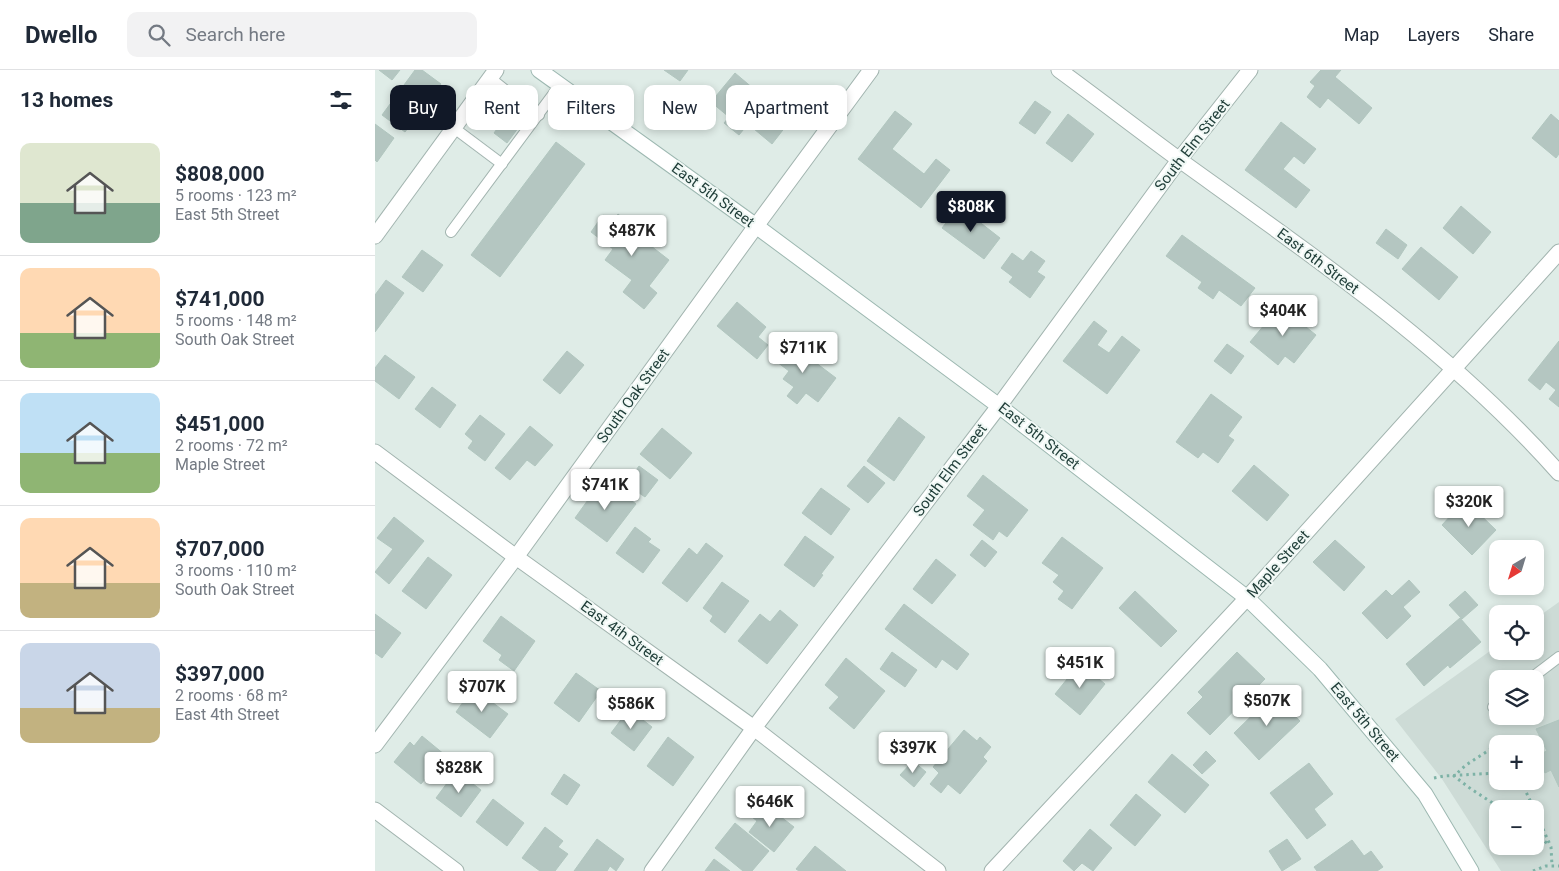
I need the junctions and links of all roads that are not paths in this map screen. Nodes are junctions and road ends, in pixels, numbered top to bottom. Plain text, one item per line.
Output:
1 (539, 70) edge
2 (871, 70) edge
3 (1059, 70) edge
4 (1250, 70) edge
5 (493, 74) edge
6 (502, 85) edge
7 (560, 85) edge
8 (548, 102) edge
9 (539, 114) joint
10 (456, 124) edge
11 (452, 130) edge
12 (456, 130) edge
13 (623, 130) edge
14 (1179, 160) junction
15 (502, 164) junction
16 (756, 226) junction
17 (451, 232) dead end
18 (375, 236) edge
19 (1559, 252) edge
20 (1454, 369) junction
21 (999, 406) junction
22 (375, 452) edge
23 (1559, 473) edge
24 (516, 557) junction
25 (1247, 598) junction
26 (1559, 656) edge
27 (1541, 670) edge
28 (754, 728) junction
29 (375, 745) edge
30 (375, 810) edge
31 (456, 871) edge
32 (652, 871) edge
33 (938, 871) edge
34 (992, 871) edge
35 (1471, 871) edge

1 - 7 street, East 5th Street
2 - 16 street, South Oak Street
3 - 14 street, East 6th Street
4 - 14 street, South Elm Street
5 - 6 lane
5 - 10 street
8 - 9 lane
9 - 15 lane
11 - 18 street
12 - 15 lane
13 - 16 street, East 5th Street
14 - 20 street, East 6th Street
14 - 21 street, South Elm Street
15 - 17 lane
16 - 21 street, East 5th Street
16 - 24 street, South Oak Street
19 - 20 street, Maple Street
20 - 23 street, East 6th Street
20 - 25 street, Maple Street
21 - 25 street, East 5th Street
21 - 28 street, South Elm Street
22 - 24 street, East 4th Street
24 - 28 street, East 4th Street
24 - 29 street, South Oak Street
25 - 34 street, Maple Street
25 - 35 street, East 5th Street
26 - 27 lane
28 - 32 street, South Elm Street
28 - 33 street, East 4th Street
30 - 31 street

